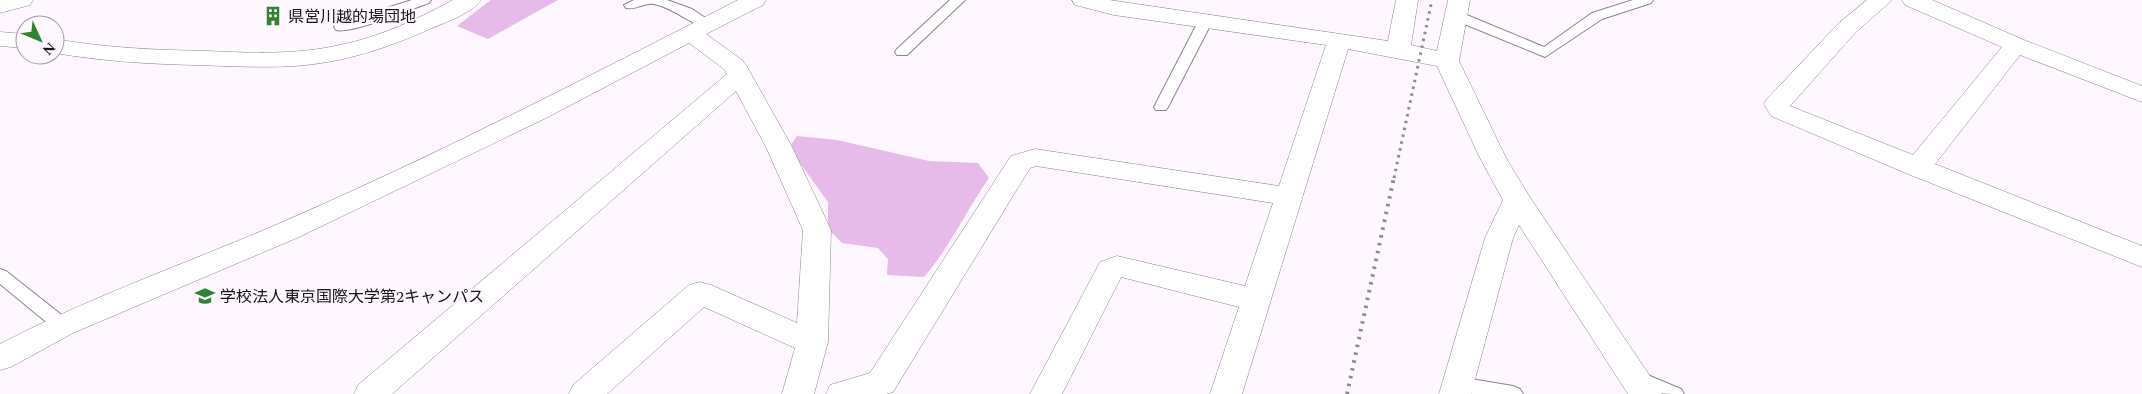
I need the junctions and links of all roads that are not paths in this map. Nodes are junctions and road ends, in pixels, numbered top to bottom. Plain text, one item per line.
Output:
1 (22, 0) edge
2 (424, 0) edge
3 (470, 0) edge
4 (649, 0) edge
5 (655, 0) edge
6 (754, 0) edge
7 (958, 0) edge
8 (1083, 0) edge
9 (1407, 0) edge
10 (1646, 0) edge
11 (1881, 0) edge
12 (1913, 0) edge
13 (630, 5) dead end
14 (0, 6) edge
15 (1458, 8) edge
16 (1205, 22) junction
17 (342, 26) dead end
18 (700, 30) junction
19 (0, 39) edge
20 (15, 40) edge
21 (1339, 40) junction
22 (2016, 45) junction
23 (65, 48) edge
24 (1398, 50) junction
25 (902, 52) dead end
26 (1447, 61) junction
27 (739, 76) junction
28 (2142, 95) edge
29 (1161, 108) dead end
30 (1917, 168) junction
31 (1290, 197) junction
32 (1517, 200) junction
33 (2142, 257) edge
34 (0, 275) edge
35 (1256, 300) junction
36 (62, 325) junction
37 (812, 342) junction
38 (0, 358) edge
39 (1640, 385) edge
40 (1457, 389) edge
41 (370, 394) edge
42 (584, 394) edge
43 (798, 394) edge
44 (842, 394) edge
45 (1046, 394) edge
46 (1226, 394) edge
47 (1512, 394) edge
48 (1674, 394) edge

1 - 14 street
2 - 17 lane
3 - 23 street
4 - 13 lane
5 - 18 lane
6 - 18 street
7 - 25 lane
8 - 16 street
9 - 24 street
10 - 15 lane
11 - 30 street
12 - 22 street
15 - 26 street
16 - 21 street
16 - 29 lane
18 - 27 street
18 - 36 street
19 - 20 street
21 - 24 street
21 - 31 street
22 - 28 street
22 - 30 street
24 - 26 street
26 - 32 street
27 - 37 street
27 - 41 street
30 - 33 street
31 - 35 street
31 - 44 street
32 - 39 street
32 - 40 street
34 - 36 lane
35 - 45 street
35 - 46 street
36 - 38 street
37 - 42 street
37 - 43 street
39 - 48 lane
40 - 47 lane

